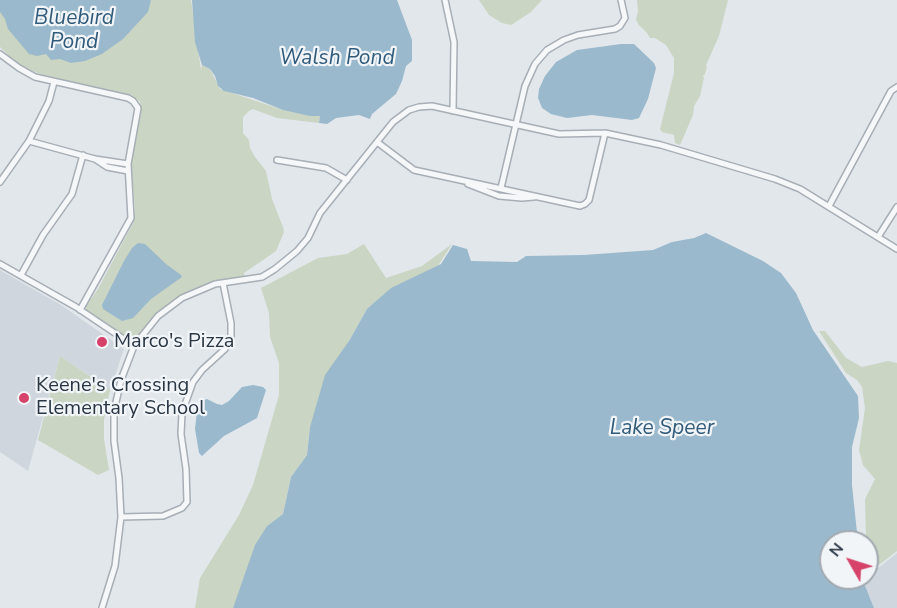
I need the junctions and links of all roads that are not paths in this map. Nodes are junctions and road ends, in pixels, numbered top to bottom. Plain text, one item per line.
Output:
1 (445, 0) edge
2 (621, 0) edge
3 (0, 54) edge
4 (54, 82) junction
5 (897, 87) edge
6 (453, 111) junction
7 (516, 124) junction
8 (604, 133) junction
9 (29, 141) junction
10 (377, 142) junction
11 (83, 155) junction
12 (277, 160) dead end
13 (128, 168) junction
14 (347, 180) junction
15 (0, 182) edge
16 (466, 182) junction
17 (501, 189) junction
18 (536, 197) junction
19 (829, 206) junction
20 (897, 207) edge
21 (878, 237) junction
22 (897, 249) edge
23 (0, 264) edge
24 (21, 275) junction
25 (223, 283) junction
26 (80, 310) junction
27 (134, 346) junction
28 (121, 517) junction
29 (102, 608) edge

1 - 6 street
2 - 7 street
3 - 4 street
4 - 9 street
4 - 13 street
5 - 19 street
6 - 7 street
6 - 10 street
7 - 8 street
7 - 17 street
8 - 18 street
8 - 19 street
9 - 11 street
9 - 15 street
10 - 14 street
10 - 16 street
11 - 13 street
11 - 24 street
12 - 14 street
13 - 26 street
14 - 25 street
16 - 17 street
16 - 18 street
17 - 18 street
19 - 21 street
20 - 21 street
21 - 22 street
23 - 24 street
24 - 26 street
25 - 27 street
25 - 28 street
26 - 27 street
27 - 28 street
28 - 29 street

